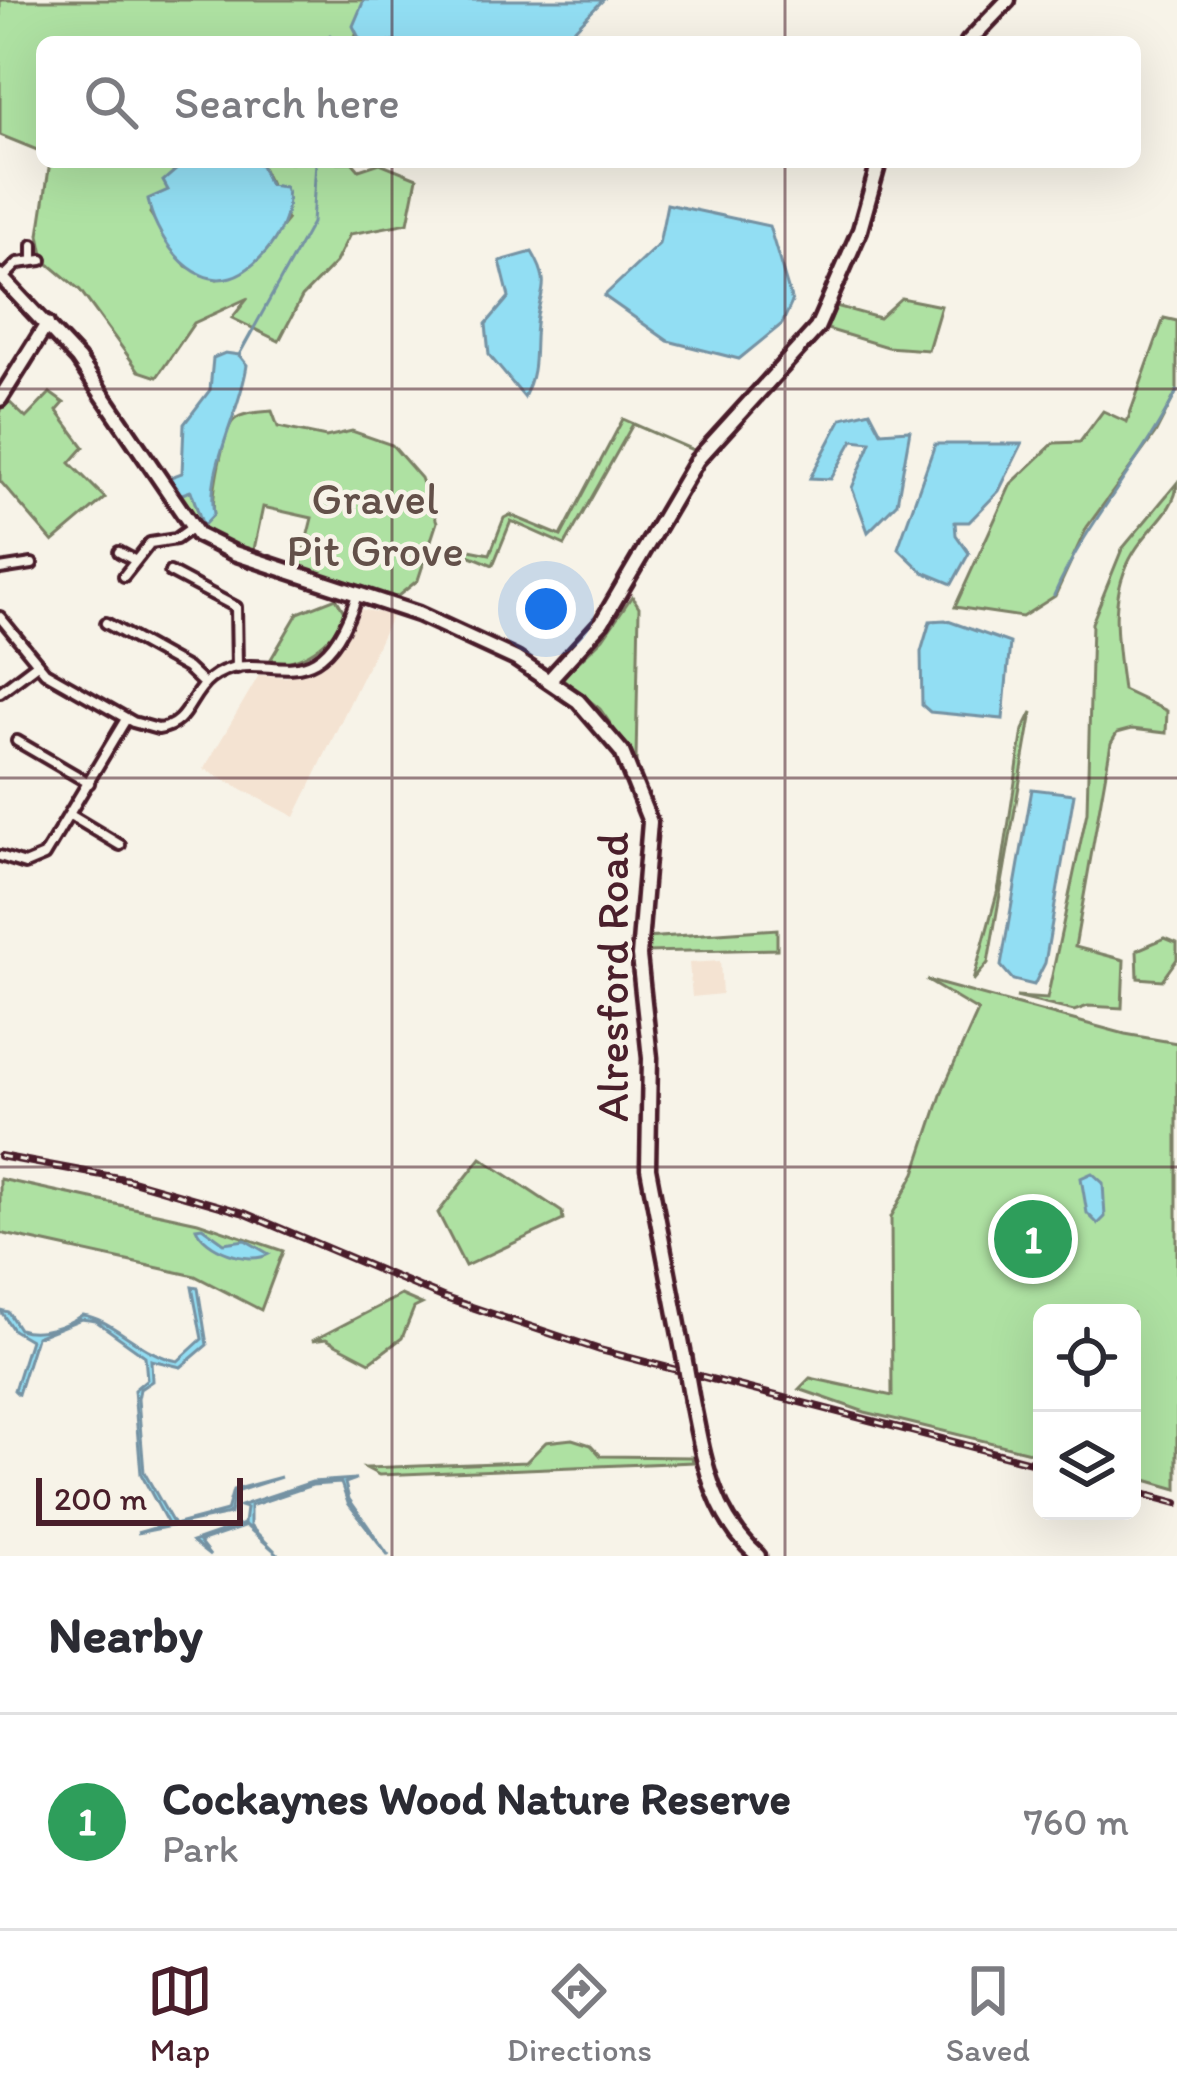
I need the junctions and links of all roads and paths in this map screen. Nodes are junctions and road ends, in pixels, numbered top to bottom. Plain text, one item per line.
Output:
1 (1008, 0) edge
2 (974, 36) edge
3 (877, 168) edge
4 (33, 245) dead end
5 (1, 277) edge
6 (47, 324) junction
7 (0, 399) edge
8 (190, 529) junction
9 (119, 552) dead end
10 (134, 560) junction
11 (29, 567) dead end
12 (0, 569) edge
13 (124, 576) dead end
14 (174, 577) dead end
15 (357, 595) junction
16 (0, 617) edge
17 (110, 622) dead end
18 (37, 664) junction
19 (237, 668) junction
20 (550, 679) junction
21 (204, 684) junction
22 (0, 692) edge
23 (126, 718) junction
24 (19, 744) dead end
25 (88, 783) junction
26 (70, 815) junction
27 (118, 841) dead end
28 (0, 856) edge
29 (758, 1556) edge

1 - 2 street
3 - 20 street
4 - 5 street
5 - 6 street
6 - 7 street
6 - 8 street
8 - 10 street
8 - 15 street, Alresford Road
9 - 10 street
10 - 13 street
11 - 12 street
14 - 19 street
15 - 19 street
15 - 20 street, Alresford Road
16 - 18 street
17 - 21 street
18 - 22 street
18 - 23 street
19 - 21 street
20 - 29 street, Alresford Road, bridge
21 - 23 street
23 - 25 street
24 - 25 street
25 - 26 street
26 - 27 street
26 - 28 street

